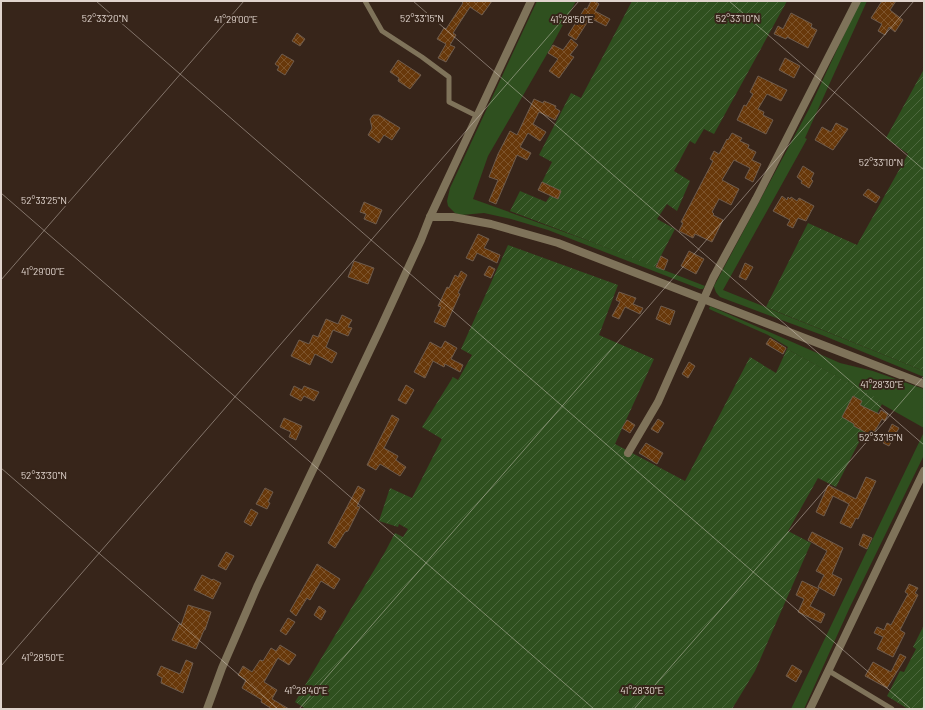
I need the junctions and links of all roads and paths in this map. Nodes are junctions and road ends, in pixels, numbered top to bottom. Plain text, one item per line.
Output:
1 (364, 1) edge
2 (530, 1) edge
3 (857, 1) edge
4 (477, 116) junction
5 (430, 217) junction
6 (703, 299) junction
7 (924, 384) edge
8 (628, 453) dead end
9 (924, 471) edge
10 (829, 671) junction
11 (207, 709) edge
12 (810, 709) edge
13 (892, 709) edge

1 - 4 lane
2 - 4 street
3 - 6 street
4 - 5 street
5 - 6 street
5 - 11 street
6 - 7 street
6 - 8 street
9 - 10 street
10 - 12 street
10 - 13 lane

